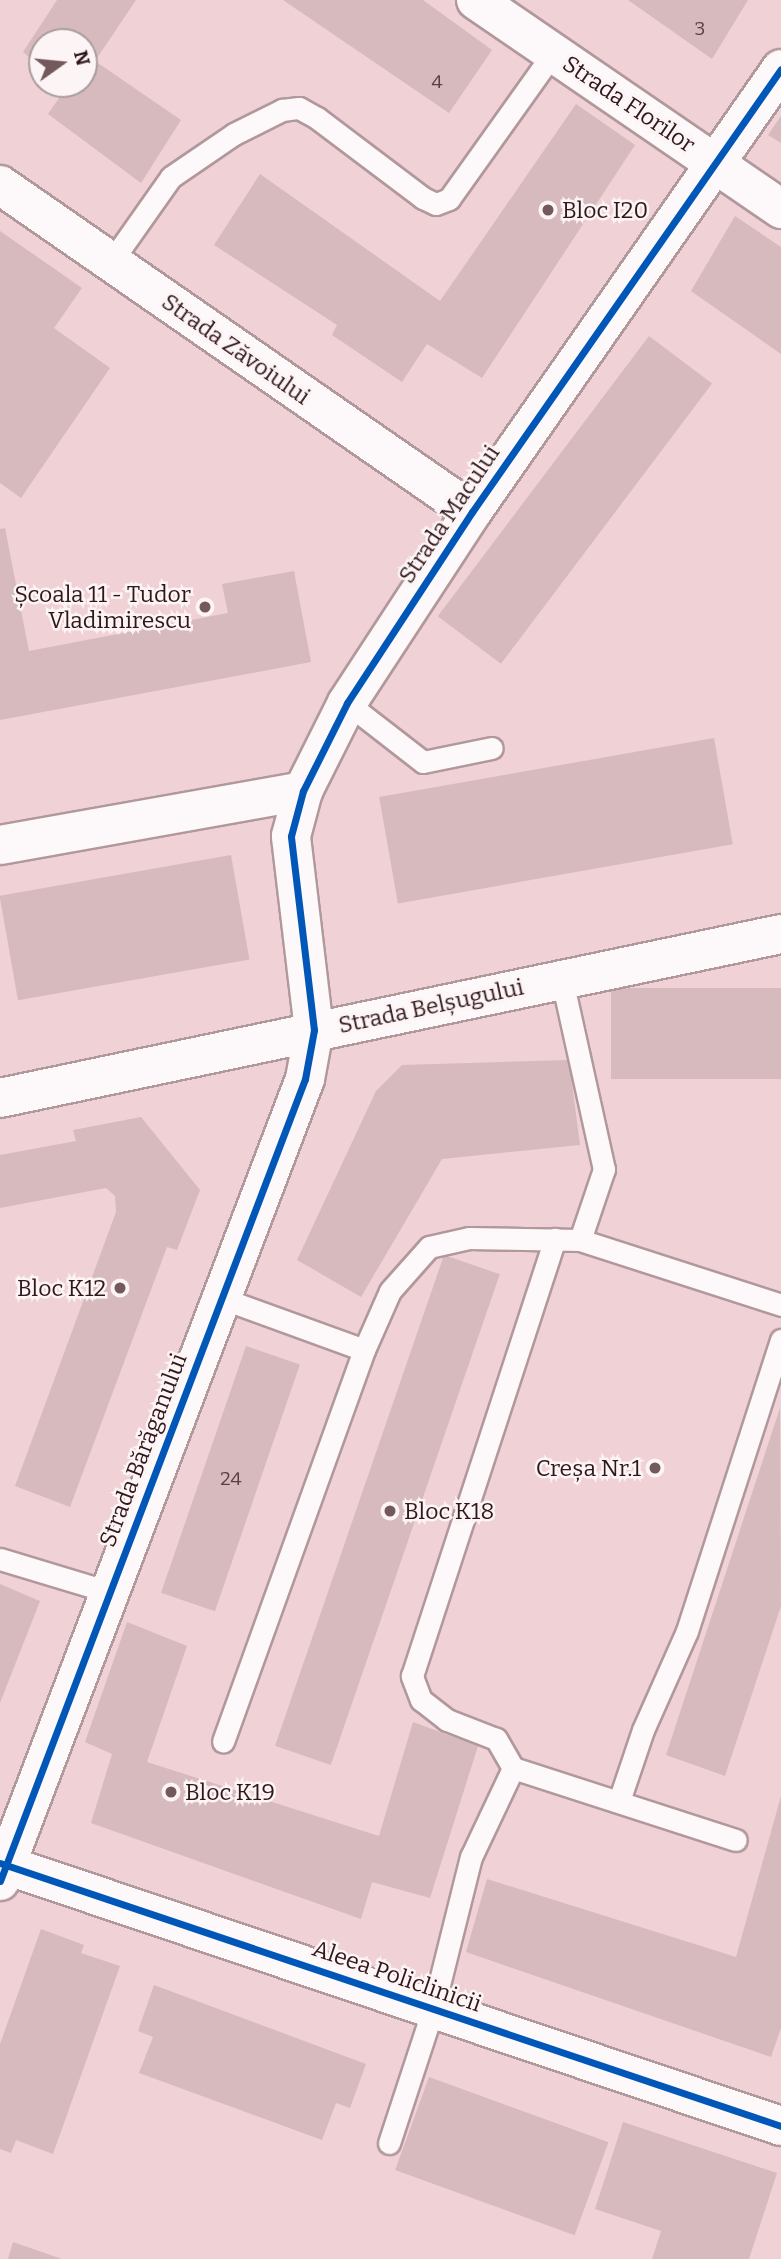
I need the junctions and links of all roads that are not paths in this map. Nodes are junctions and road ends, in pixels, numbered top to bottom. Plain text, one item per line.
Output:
1 (476, 0) edge
2 (553, 53) junction
3 (781, 69) edge
4 (717, 164) junction
5 (0, 186) edge
6 (781, 209) edge
7 (111, 262) junction
8 (472, 512) junction
9 (347, 703) junction
10 (492, 748) dead end
11 (303, 791) junction
12 (0, 845) edge
13 (781, 934) edge
14 (562, 979) junction
15 (314, 1030) junction
16 (0, 1098) edge
17 (555, 1239) junction
18 (580, 1240) junction
19 (221, 1297) junction
20 (781, 1305) edge
21 (781, 1340) edge
22 (364, 1350) junction
23 (0, 1559) edge
24 (109, 1592) junction
25 (223, 1741) dead end
26 (513, 1768) junction
27 (619, 1801) junction
28 (736, 1840) dead end
29 (2, 1870) edge
30 (432, 2009) junction
31 (781, 2126) edge
32 (389, 2143) dead end

1 - 2 street, Strada Florilor
2 - 4 street, Strada Florilor
2 - 7 lane
3 - 4 street, Strada Macului
4 - 6 street, Strada Florilor
4 - 8 street, Strada Macului
5 - 7 street, Strada Zăvoiului
7 - 8 street, Strada Zăvoiului
8 - 9 street, Strada Macului
9 - 10 lane
9 - 11 street, Strada Macului
11 - 12 street
11 - 15 street, Strada Macului
13 - 14 street, Strada Belșugului
14 - 15 street, Strada Belșugului
14 - 18 lane
15 - 16 street, Strada Belșugului
15 - 19 street, Strada Bărăganului
17 - 18 lane
17 - 22 lane
17 - 26 lane
18 - 20 lane
19 - 22 lane
19 - 24 street, Strada Bărăganului
21 - 27 lane
22 - 25 lane
23 - 24 lane
24 - 29 street, Strada Bărăganului
26 - 27 lane
26 - 30 lane
27 - 28 lane
29 - 30 street, Aleea Policlinicii
30 - 31 street, Aleea Policlinicii
30 - 32 lane

